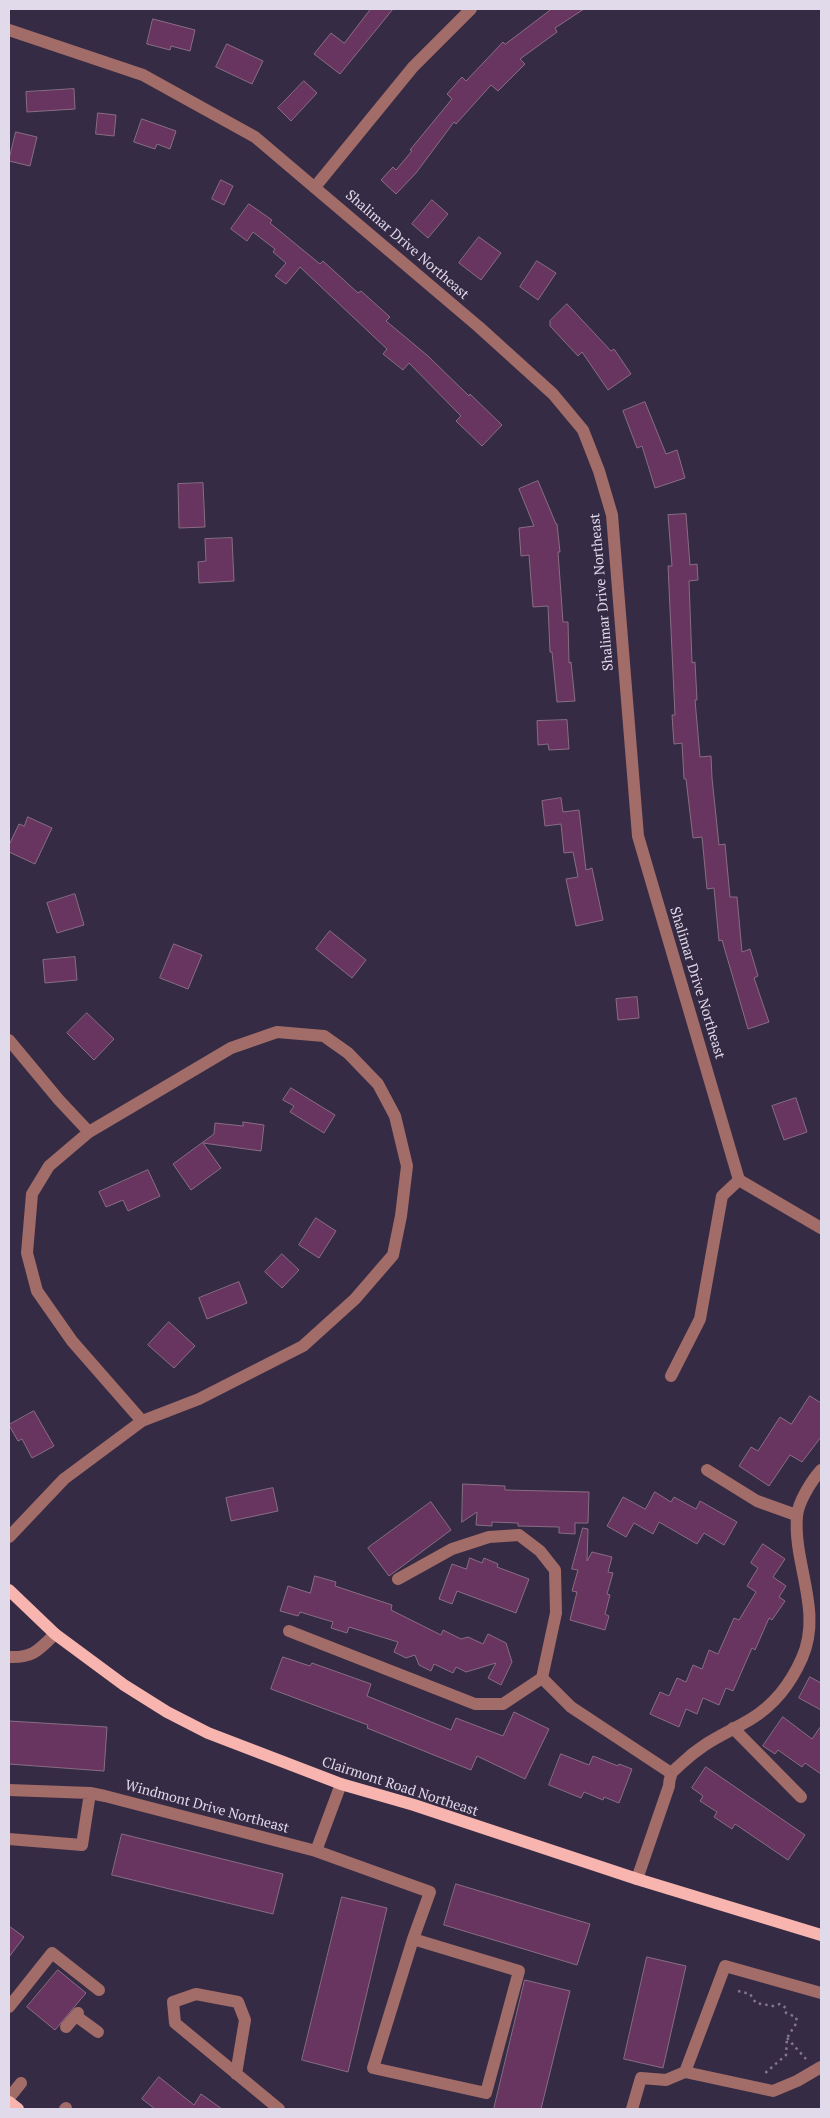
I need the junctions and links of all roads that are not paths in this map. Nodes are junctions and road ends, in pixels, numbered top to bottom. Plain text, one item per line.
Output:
1 (471, 9) edge
2 (9, 30) edge
3 (316, 187) junction
4 (9, 1040) edge
5 (89, 1132) junction
6 (739, 1180) junction
7 (821, 1228) edge
8 (671, 1376) dead end
9 (142, 1421) junction
10 (707, 1470) dead end
11 (821, 1470) edge
12 (796, 1515) junction
13 (9, 1537) edge
14 (398, 1579) dead end
15 (9, 1590) edge
16 (290, 1631) dead end
17 (55, 1634) junction
18 (9, 1657) edge
19 (542, 1678) junction
20 (733, 1728) junction
21 (671, 1774) junction
22 (341, 1784) junction
23 (9, 1790) edge
24 (90, 1793) junction
25 (801, 1797) dead end
26 (9, 1839) edge
27 (316, 1851) junction
28 (637, 1880) junction
29 (821, 1935) edge
30 (413, 1939) junction
31 (99, 1990) dead end
32 (821, 1993) edge
33 (11, 2000) edge
34 (66, 2027) dead end
35 (98, 2032) dead end
36 (821, 2066) edge
37 (685, 2072) junction
38 (236, 2074) junction
39 (21, 2083) dead end
40 (9, 2100) edge
41 (18, 2109) edge
42 (279, 2109) edge
43 (632, 2109) edge

1 - 3 street
2 - 3 street, Shalimar Drive Northeast
3 - 6 street, Shalimar Drive Northeast
4 - 5 street
5 - 9 street
5 - 9 street
6 - 7 street
6 - 8 street
9 - 13 street
10 - 12 street
11 - 12 street
12 - 20 street
14 - 19 street
15 - 17 main road, Clairmont Road Northeast
16 - 19 street
17 - 18 street
17 - 22 main road, Clairmont Road Northeast
19 - 21 street
20 - 21 street
20 - 25 street
21 - 28 street
22 - 27 street
22 - 28 main road, Clairmont Road Northeast
23 - 24 street, Windmont Drive Northeast
24 - 26 street
24 - 27 street, Windmont Drive Northeast
27 - 30 street, Windmont Drive Northeast
28 - 29 main road, Clairmont Road Northeast
30 - 30 street, Windmont Drive Northeast
31 - 33 street
32 - 37 street
34 - 35 street
36 - 37 street
37 - 43 street
38 - 38 street
38 - 42 street
39 - 40 street
40 - 41 main road

